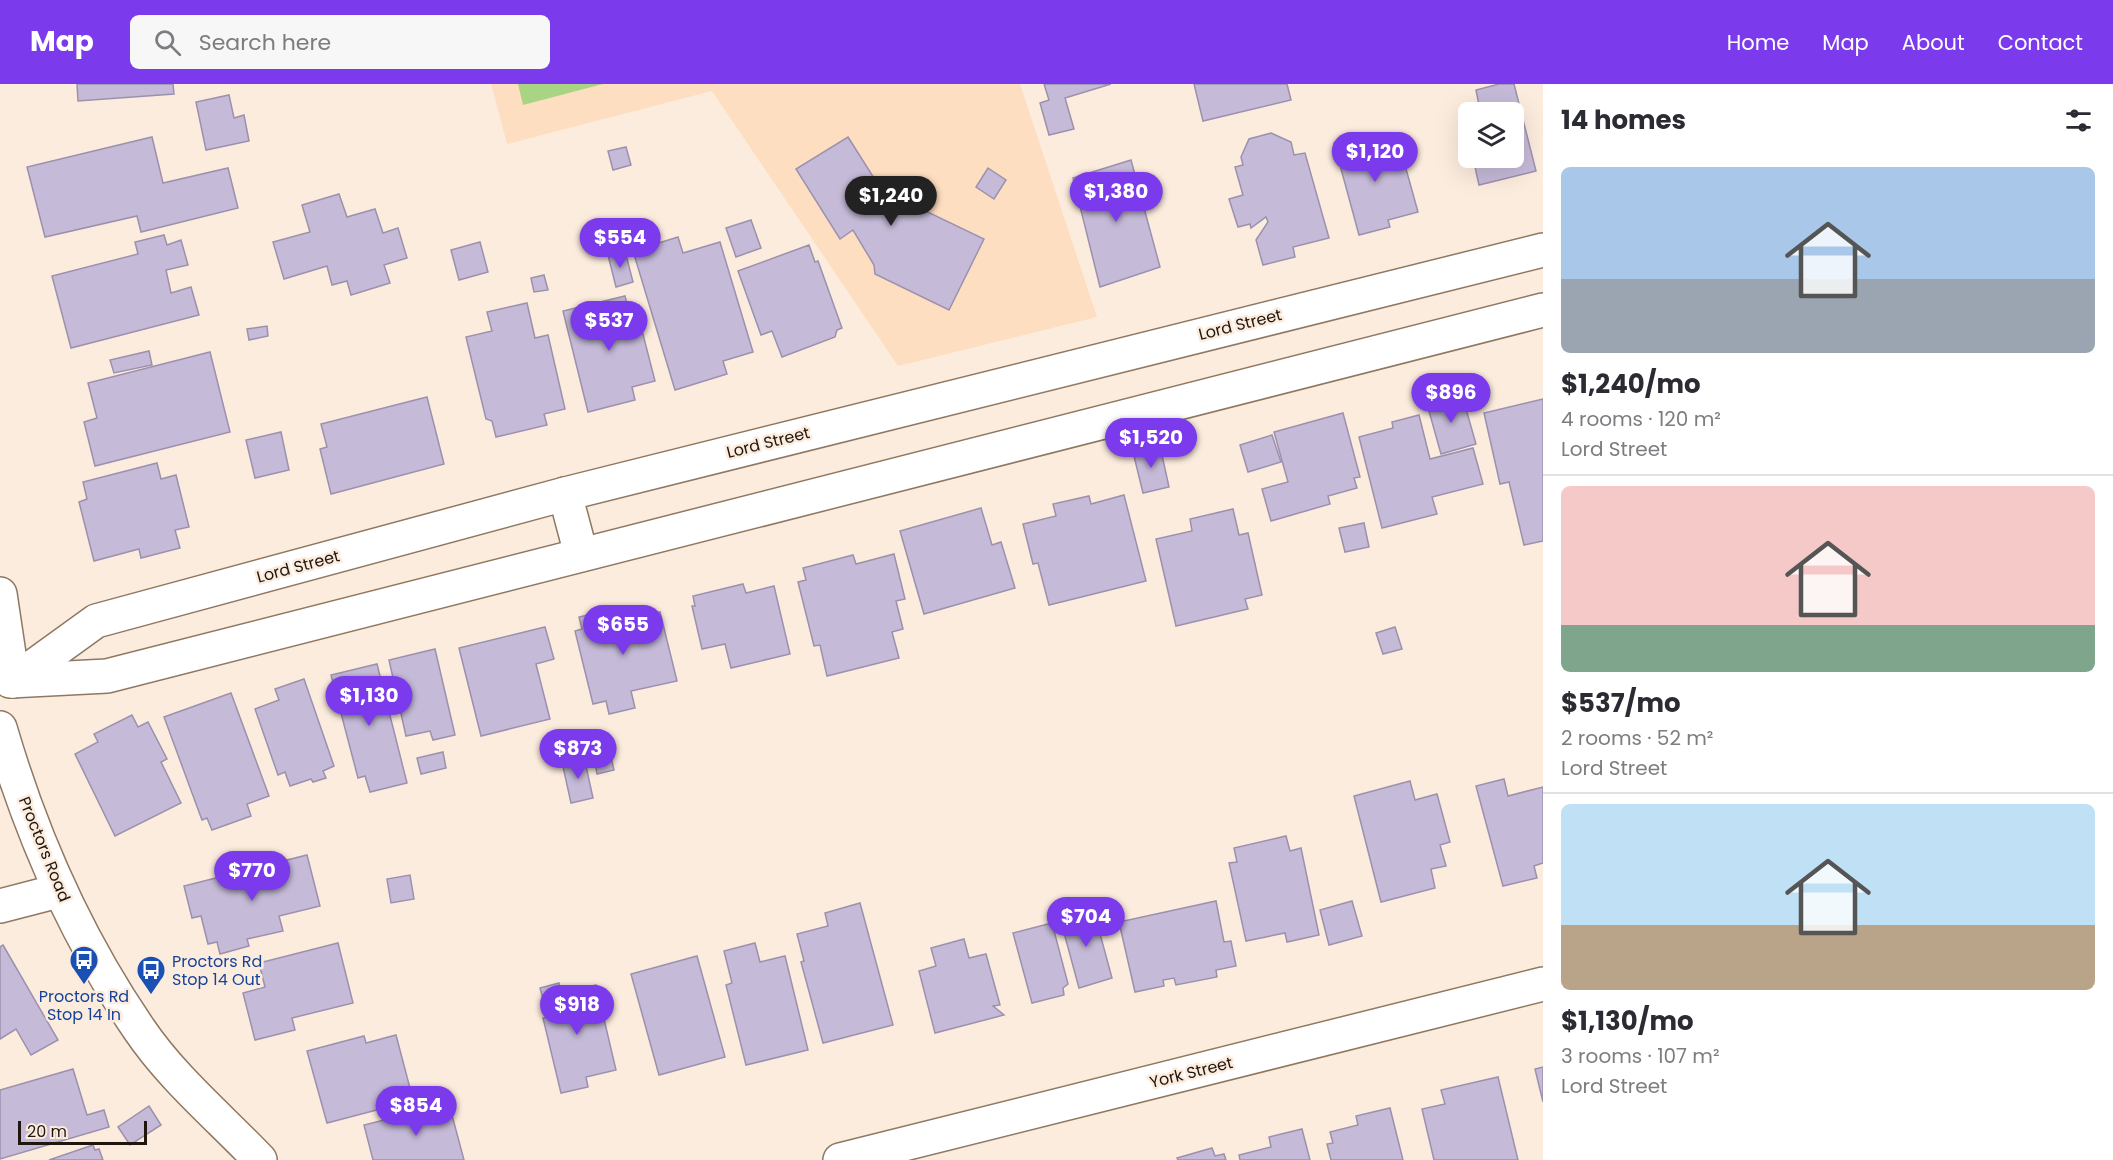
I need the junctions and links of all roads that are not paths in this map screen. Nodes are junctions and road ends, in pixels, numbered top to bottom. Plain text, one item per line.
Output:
1 (1543, 250) edge
2 (1543, 310) edge
3 (565, 494) junction
4 (581, 554) junction
5 (0, 594) edge
6 (6, 682) edge
7 (0, 728) edge
8 (58, 891) junction
9 (0, 906) edge
10 (1543, 984) edge
11 (260, 1160) edge
12 (840, 1160) edge

1 - 3 street, Lord Street
2 - 4 street
3 - 4 street
3 - 6 street, Lord Street
4 - 6 street
5 - 6 street
7 - 8 street, Proctors Road
8 - 9 street
8 - 11 street, Proctors Road
10 - 12 street, York Street

